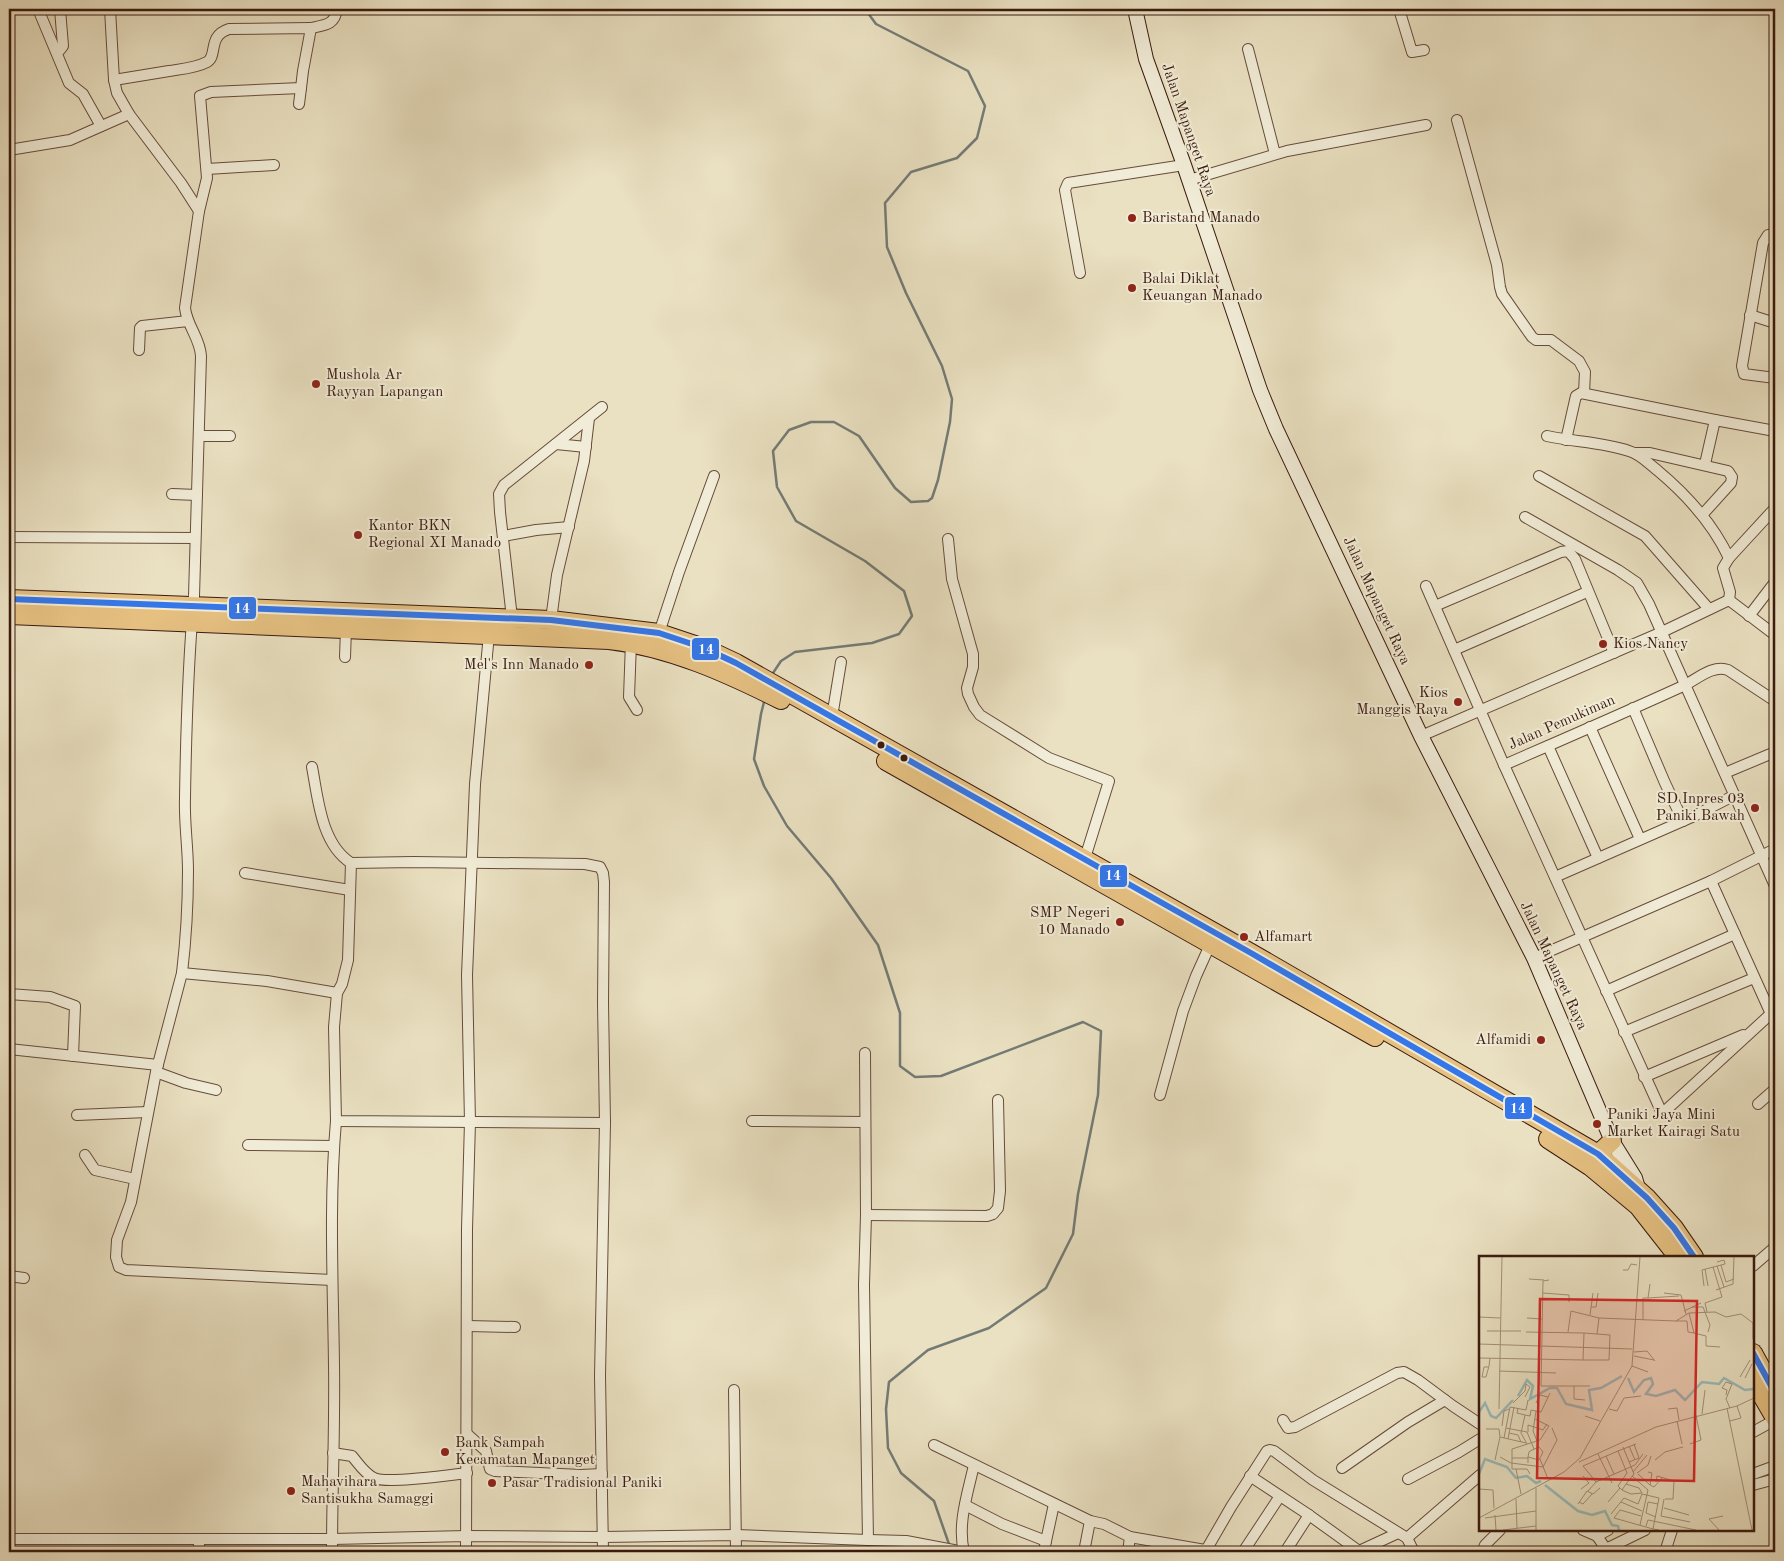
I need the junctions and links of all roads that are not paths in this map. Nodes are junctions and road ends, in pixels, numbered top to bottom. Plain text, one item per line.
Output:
1 (38, 9) edge
2 (60, 9) edge
3 (110, 9) edge
4 (337, 9) edge
5 (1135, 9) edge
6 (1399, 9) edge
7 (311, 28) junction
8 (1248, 49) dead end
9 (56, 50) junction
10 (1424, 50) dead end
11 (114, 80) junction
12 (302, 88) junction
13 (299, 104) dead end
14 (129, 114) junction
15 (1457, 120) dead end
16 (1426, 125) dead end
17 (101, 126) junction
18 (9, 150) edge
19 (1276, 154) junction
20 (274, 165) dead end
21 (1184, 165) junction
22 (207, 169) junction
23 (1189, 180) junction
24 (199, 212) junction
25 (1775, 235) edge
26 (1080, 273) dead end
27 (1750, 315) junction
28 (188, 321) junction
29 (1775, 322) edge
30 (139, 350) dead end
31 (1775, 378) edge
32 (1584, 393) junction
33 (602, 407) dead end
34 (589, 418) junction
35 (1715, 420) junction
36 (1775, 431) edge
37 (199, 436) junction
38 (230, 436) dead end
39 (1547, 436) dead end
40 (1566, 440) junction
41 (556, 444) junction
42 (586, 447) junction
43 (1634, 453) junction
44 (1706, 464) junction
45 (714, 476) dead end
46 (1539, 476) dead end
47 (172, 494) dead end
48 (197, 495) junction
49 (1775, 508) edge
50 (1703, 514) junction
51 (1525, 518) dead end
52 (569, 527) junction
53 (503, 536) junction
54 (9, 537) edge
55 (195, 538) junction
56 (948, 539) dead end
57 (1729, 558) junction
58 (1775, 582) edge
59 (1426, 586) dead end
60 (1587, 592) junction
61 (9, 599) edge
62 (1729, 600) junction
63 (1435, 606) junction
64 (1710, 608) junction
65 (9, 614) edge
66 (192, 614) junction
67 (1748, 616) junction
68 (512, 618) junction
69 (550, 620) junction
70 (346, 628) junction
71 (1662, 632) junction
72 (659, 633) junction
73 (489, 634) junction
74 (1775, 634) edge
75 (631, 642) junction
76 (1454, 650) junction
77 (1614, 653) junction
78 (345, 658) dead end
79 (841, 662) dead end
80 (732, 669) junction
81 (1686, 684) junction
82 (780, 693) junction
83 (1775, 701) edge
84 (1633, 708) junction
85 (637, 710) dead end
86 (1481, 711) junction
87 (832, 717) junction
88 (1590, 727) junction
89 (1421, 736) junction
90 (1548, 746) junction
91 (1775, 752) edge
92 (1504, 765) junction
93 (312, 767) dead end
94 (1725, 773) junction
95 (926, 777) junction
96 (1735, 795) junction
97 (1683, 821) junction
98 (1640, 839) junction
99 (1775, 848) edge
100 (1761, 857) junction
101 (1085, 858) junction
102 (1598, 858) junction
103 (351, 863) junction
104 (473, 864) junction
105 (245, 873) dead end
106 (1555, 877) junction
107 (1711, 881) junction
108 (1775, 886) edge
109 (350, 890) junction
110 (1735, 934) junction
111 (1582, 936) junction
112 (1210, 945) junction
113 (1534, 958) junction
114 (182, 973) junction
115 (1754, 978) junction
116 (1606, 991) junction
117 (337, 992) junction
118 (9, 994) edge
119 (1773, 1012) edge
120 (1624, 1032) junction
121 (1748, 1033) junction
122 (9, 1049) edge
123 (865, 1053) dead end
124 (73, 1056) junction
125 (157, 1068) junction
126 (1644, 1076) junction
127 (1775, 1089) edge
128 (216, 1090) dead end
129 (1160, 1095) dead end
130 (998, 1100) dead end
131 (1758, 1104) dead end
132 (147, 1112) junction
133 (77, 1115) dead end
134 (752, 1121) dead end
135 (336, 1122) junction
136 (470, 1122) junction
137 (866, 1122) junction
138 (605, 1123) junction
139 (1612, 1141) junction
140 (248, 1145) dead end
141 (334, 1146) junction
142 (1598, 1154) junction
143 (85, 1155) dead end
144 (135, 1179) junction
145 (1630, 1191) junction
146 (866, 1215) junction
147 (1775, 1247) edge
148 (1677, 1256) edge
149 (1693, 1256) edge
150 (1754, 1265) edge
151 (9, 1276) edge
152 (24, 1278) dead end
153 (332, 1280) junction
154 (468, 1326) junction
155 (515, 1327) dead end
156 (1754, 1355) edge
157 (1754, 1382) edge
158 (734, 1390) dead end
159 (1775, 1394) edge
160 (1445, 1400) junction
161 (1775, 1419) edge
162 (1283, 1420) dead end
163 (1479, 1423) edge
164 (1754, 1431) edge
165 (467, 1434) junction
166 (1479, 1440) edge
167 (934, 1445) dead end
168 (333, 1453) junction
169 (974, 1465) junction
170 (1775, 1466) edge
171 (1342, 1468) dead end
172 (467, 1473) junction
173 (602, 1474) junction
174 (1754, 1474) edge
175 (1250, 1476) junction
176 (1479, 1477) edge
177 (1408, 1479) dead end
178 (1775, 1479) edge
179 (1754, 1485) edge
180 (1280, 1496) junction
181 (1054, 1504) junction
182 (965, 1505) junction
183 (1309, 1515) junction
184 (1090, 1521) junction
185 (1499, 1531) edge
186 (1585, 1531) edge
187 (1606, 1531) edge
188 (1643, 1531) edge
189 (1672, 1531) edge
190 (736, 1535) junction
191 (467, 1536) junction
192 (1403, 1536) junction
193 (1597, 1536) junction
194 (603, 1537) junction
195 (1130, 1537) junction
196 (9, 1540) edge
197 (199, 1540) junction
198 (332, 1540) junction
199 (868, 1540) junction
200 (1046, 1541) junction
201 (1605, 1550) edge
202 (1205, 1551) edge
203 (199, 1552) edge
204 (332, 1552) edge
205 (466, 1552) edge
206 (603, 1552) edge
207 (736, 1552) edge
208 (964, 1552) edge
209 (1044, 1552) edge
210 (1084, 1552) edge
211 (1128, 1552) edge
212 (1243, 1552) edge
213 (1285, 1552) edge
214 (1358, 1552) edge
215 (1414, 1552) edge
216 (1482, 1552) edge
217 (1666, 1552) edge

1 - 9 street
2 - 9 street
3 - 11 street
4 - 7 street
5 - 21 street, Jalan Mapanget Raya
6 - 10 street
7 - 11 street
7 - 12 street
8 - 19 street
9 - 17 street
11 - 14 street
12 - 13 street
12 - 22 street
14 - 17 street
14 - 24 street
15 - 32 street
16 - 19 street
17 - 18 street
19 - 23 street
20 - 22 street
21 - 23 street, Jalan Mapanget Raya
21 - 26 street
22 - 24 street
23 - 89 street, Jalan Mapanget Raya
24 - 28 street
25 - 27 street
27 - 29 street
27 - 31 street
28 - 30 street
28 - 37 street
32 - 35 street
32 - 40 street
33 - 34 street
34 - 41 street
34 - 42 street
35 - 36 street
35 - 44 street
37 - 38 street
37 - 48 street
39 - 40 street
40 - 43 street
41 - 42 street
41 - 53 street
42 - 52 street
43 - 44 street
43 - 50 street
44 - 50 street
45 - 72 street
46 - 64 street
47 - 48 street
48 - 55 street
49 - 57 street
50 - 57 street
51 - 71 street
52 - 53 street
52 - 69 street
53 - 68 street
54 - 55 street
55 - 66 street
56 - 101 street
57 - 62 street
58 - 67 street
59 - 63 street, Jalan Pemukiman
60 - 63 street
60 - 76 street
60 - 77 street
61 - 66 highway
62 - 64 street
62 - 67 street
63 - 76 street, Jalan Pemukiman
64 - 71 street
65 - 66 highway
66 - 68 highway
66 - 70 highway
66 - 114 street
67 - 74 street
68 - 69 highway
69 - 72 highway
70 - 73 highway
70 - 78 street
71 - 77 street
71 - 81 street
72 - 80 highway
73 - 75 highway
73 - 104 street
75 - 80 highway
75 - 85 street
76 - 86 street, Jalan Pemukiman
77 - 86 street
79 - 87 street
80 - 82 highway
81 - 83 street, Jalan Pemukiman
81 - 84 street, Jalan Pemukiman
81 - 94 street
82 - 87 highway
82 - 95 highway
84 - 88 street, Jalan Pemukiman
84 - 97 street
86 - 89 street
86 - 92 street, Jalan Pemukiman
87 - 95 highway
88 - 90 street, Jalan Pemukiman
88 - 98 street
89 - 113 street, Jalan Mapanget Raya
90 - 92 street, Jalan Pemukiman
90 - 102 street
91 - 94 street
92 - 106 street
93 - 103 street
94 - 96 street
95 - 101 highway
95 - 112 highway
96 - 97 street
96 - 100 street
97 - 98 street
98 - 102 street
99 - 100 street
100 - 107 street
100 - 108 street
101 - 142 highway
102 - 106 street
103 - 104 street
103 - 109 street
104 - 136 street
104 - 138 street
105 - 109 street
106 - 111 street
107 - 110 street
107 - 111 street
109 - 117 street
110 - 115 street
110 - 116 street
111 - 113 street
111 - 116 street
112 - 129 street
112 - 145 highway
113 - 139 street, Jalan Mapanget Raya
114 - 117 street
114 - 125 street
115 - 119 street
115 - 120 street
116 - 120 street
117 - 135 street
118 - 124 street
119 - 121 street
120 - 126 street
121 - 126 street
121 - 126 street
122 - 124 street
123 - 137 street
124 - 125 street
125 - 128 street
125 - 132 street
127 - 131 street
130 - 146 street
132 - 133 street
132 - 144 street
134 - 137 street
135 - 136 street
135 - 141 street
136 - 138 street
136 - 154 street
137 - 146 street
138 - 173 street
139 - 142 highway
139 - 145 street, Jalan Mapanget Raya
140 - 141 street
141 - 153 street
142 - 145 highway
143 - 144 street
144 - 153 street
145 - 148 highway
145 - 149 highway
146 - 199 street
147 - 150 street
151 - 152 street
153 - 168 street
154 - 155 street
154 - 165 street
156 - 159 highway
157 - 161 highway
158 - 190 street
160 - 162 street
160 - 163 street
160 - 171 street
161 - 164 street
165 - 172 street
165 - 173 street
166 - 177 street
167 - 169 street
168 - 172 street
168 - 198 street
169 - 181 street
169 - 182 street
170 - 174 street
172 - 191 street
173 - 194 street
175 - 180 street
175 - 192 street
175 - 202 street
176 - 192 street
178 - 179 street
180 - 183 street
180 - 212 street
181 - 184 street
181 - 200 street
182 - 200 street
182 - 208 street
183 - 213 street
183 - 214 street
184 - 195 street
184 - 210 street
185 - 216 street
186 - 193 street
187 - 193 street
188 - 201 street
189 - 217 street
190 - 194 street
190 - 199 street
190 - 207 street
191 - 194 street
191 - 198 street
191 - 205 street
192 - 214 street
192 - 215 street
193 - 201 street
194 - 206 street
195 - 202 street
195 - 211 street
196 - 197 street
197 - 198 street
197 - 203 street
198 - 204 street
199 - 208 street
200 - 209 street

